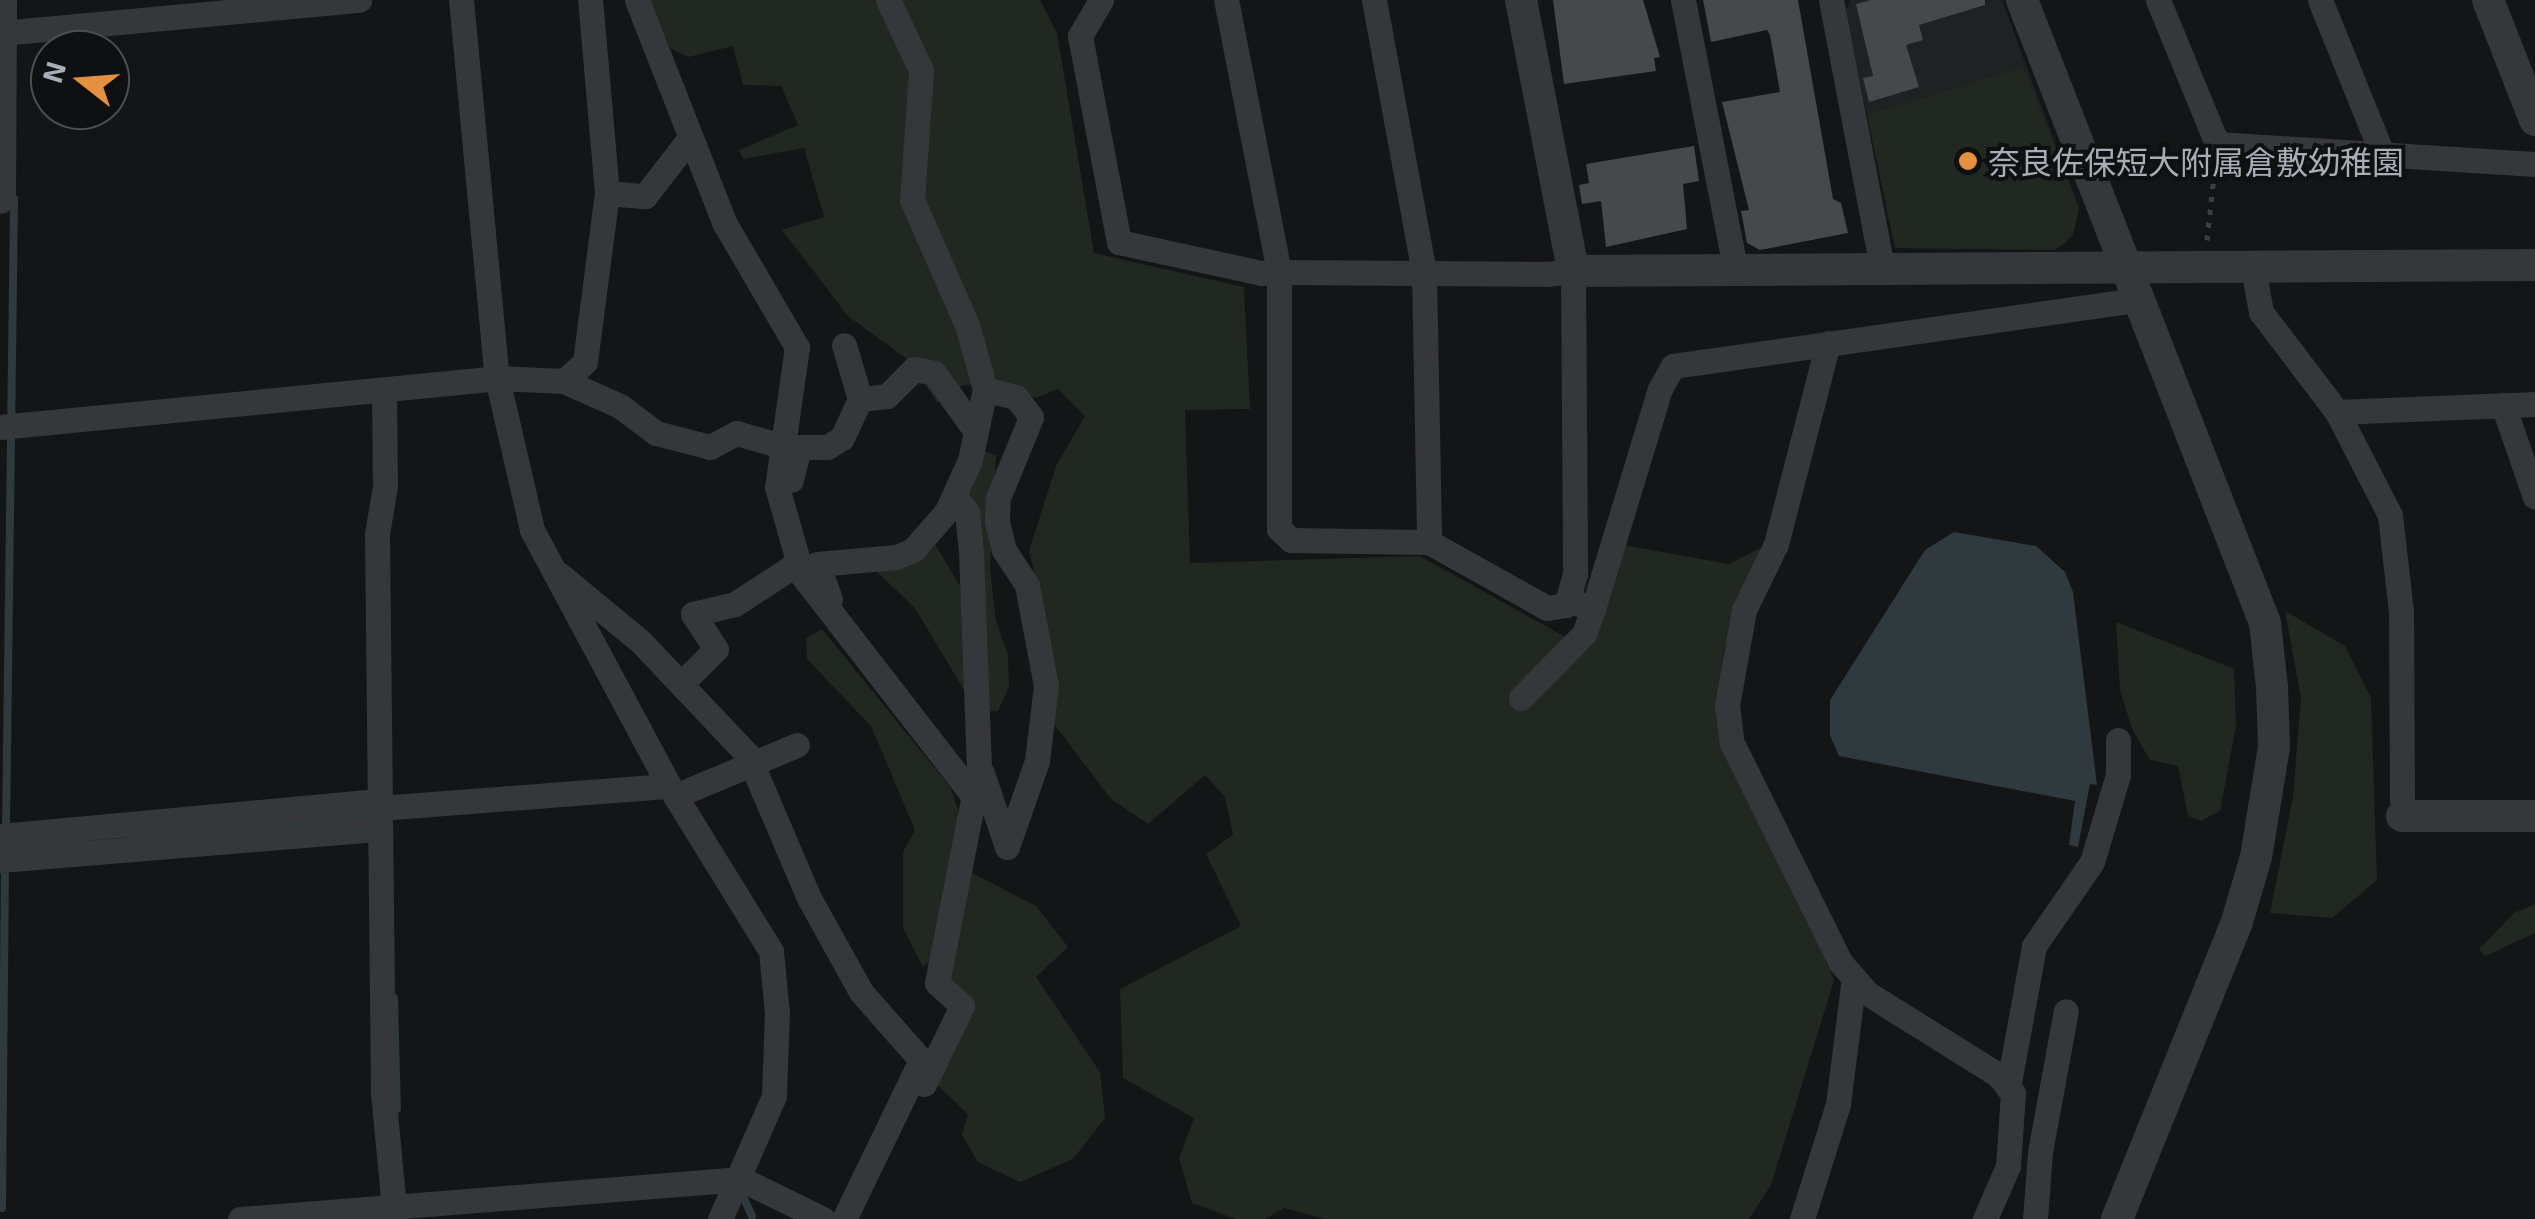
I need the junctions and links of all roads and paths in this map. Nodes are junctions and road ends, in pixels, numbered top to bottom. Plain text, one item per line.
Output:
1 (1, 0) edge
2 (359, 0) edge
3 (461, 0) edge
4 (590, 0) edge
5 (637, 0) edge
6 (888, 0) edge
7 (1101, 0) edge
8 (1226, 0) edge
9 (1374, 0) edge
10 (1521, 0) edge
11 (1683, 0) edge
12 (1831, 0) edge
13 (2022, 0) edge
14 (2158, 0) edge
15 (2320, 0) edge
16 (2488, 0) edge
17 (12, 32) edge
18 (2535, 120) edge
19 (690, 139) junction
20 (2217, 144) junction
21 (2383, 156) junction
22 (2535, 164) edge
23 (606, 192) junction
24 (0, 198) edge
25 (2206, 250) dead end
26 (2535, 265) edge
27 (2253, 268) junction
28 (1279, 272) junction
29 (1573, 272) junction
30 (1736, 272) junction
31 (1883, 272) junction
32 (1424, 273) junction
33 (2130, 286) junction
34 (844, 344) dead end
35 (1828, 344) junction
36 (497, 378) junction
37 (564, 381) junction
38 (986, 389) junction
39 (384, 392) junction
40 (860, 400) junction
41 (2535, 404) edge
42 (2503, 405) junction
43 (2337, 412) junction
44 (9, 426) edge
45 (975, 430) junction
46 (782, 446) junction
47 (954, 496) junction
48 (2535, 497) edge
49 (782, 514) junction
50 (1429, 542) junction
51 (549, 564) junction
52 (798, 564) junction
53 (1581, 604) junction
54 (825, 606) junction
55 (681, 684) junction
56 (1521, 698) dead end
57 (2118, 740) dead end
58 (797, 745) dead end
59 (752, 766) junction
60 (979, 769) junction
61 (672, 791) junction
62 (974, 797) junction
63 (380, 813) junction
64 (2402, 816) joint
65 (2535, 816) edge
66 (4, 848) edge
67 (1854, 978) junction
68 (2066, 1012) dead end
69 (2008, 1088) junction
70 (741, 1178) junction
71 (772, 1207) edge
72 (396, 1212) edge
73 (240, 1219) edge
74 (720, 1219) edge
75 (824, 1219) edge
76 (844, 1219) edge
77 (858, 1219) edge
78 (1802, 1219) edge
79 (1985, 1219) edge
80 (2036, 1219) edge
81 (2118, 1219) edge

1 - 17 street
2 - 17 street
3 - 36 street
4 - 23 street
5 - 19 street
6 - 38 street
7 - 28 street
8 - 28 street
9 - 32 street
10 - 29 street
11 - 30 street
12 - 31 street
13 - 33 street
14 - 20 street
15 - 21 street
16 - 18 street
17 - 24 street
19 - 23 street
19 - 46 street
20 - 21 street
20 - 25 path
21 - 22 street
23 - 37 street
26 - 27 street
27 - 33 street
27 - 43 street
28 - 32 street
28 - 50 street
29 - 30 street
29 - 32 street
29 - 53 street
30 - 31 street
31 - 33 street
32 - 50 street
33 - 35 street
33 - 81 street
34 - 40 street
35 - 53 street
35 - 67 street
36 - 37 street
36 - 39 street
36 - 51 street
37 - 46 street
38 - 45 street
38 - 60 street
39 - 44 street
39 - 63 street
40 - 45 street
40 - 49 street
41 - 42 street
42 - 43 street
42 - 48 street
43 - 64 street
45 - 47 street
46 - 49 street
47 - 54 street
47 - 60 street
49 - 52 street
50 - 53 street
51 - 55 street
51 - 61 street
52 - 54 street
52 - 55 street
53 - 56 street
54 - 62 street
55 - 59 street
57 - 69 street
58 - 59 street
59 - 61 street
59 - 76 street
60 - 62 street
61 - 63 street
61 - 70 street
62 - 77 street
63 - 66 street
63 - 72 street
64 - 65 street
67 - 69 street
67 - 78 street
68 - 80 street
69 - 79 street
70 - 71 street
70 - 72 street
70 - 74 street
71 - 75 street
72 - 73 street

